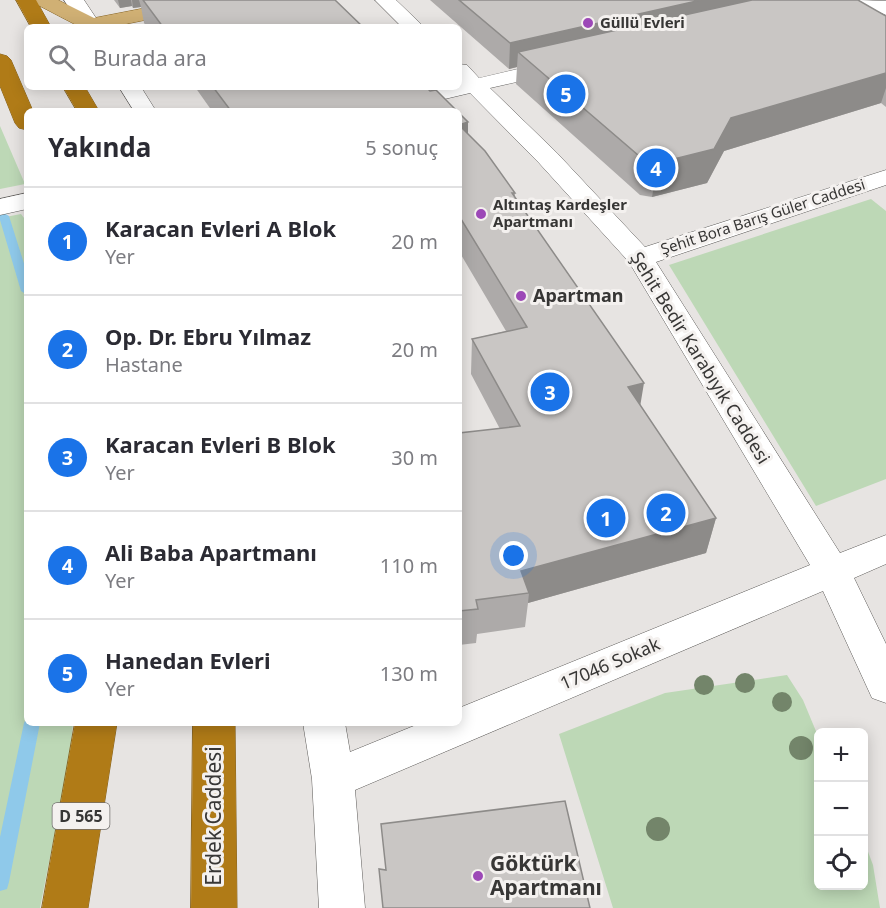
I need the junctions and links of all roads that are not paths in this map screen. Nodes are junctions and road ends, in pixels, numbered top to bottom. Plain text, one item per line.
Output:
1 (26, 0) edge
2 (43, 0) edge
3 (74, 0) edge
4 (215, 0) edge
5 (385, 0) edge
6 (869, 0) edge
7 (886, 9) edge
8 (39, 24) edge
9 (88, 24) edge
10 (91, 24) edge
11 (101, 24) edge
12 (411, 24) edge
13 (0, 60) edge
14 (584, 60) edge
15 (467, 78) edge
16 (76, 90) edge
17 (132, 90) edge
18 (430, 90) edge
19 (86, 108) edge
20 (143, 108) edge
21 (373, 108) edge
22 (24, 116) edge
23 (886, 177) edge
24 (24, 202) edge
25 (0, 207) edge
26 (640, 258) junction
27 (886, 549) edge
28 (833, 572) junction
29 (886, 687) edge
30 (95, 726) edge
31 (214, 726) edge
32 (324, 726) edge
33 (461, 726) edge
34 (462, 726) edge
35 (333, 779) junction
36 (65, 908) edge
37 (214, 908) edge
38 (342, 908) edge

1 - 8 highway
2 - 9 main road
3 - 10 street
4 - 11 main road
5 - 12 street
6 - 7 street
13 - 22 highway
14 - 15 street
15 - 26 street, Şehit Bedir Karabıyık Caddesi
16 - 19 highway
17 - 20 street
18 - 21 street
23 - 26 street, Şehit Bora Barış Güler Caddesi
24 - 25 street
26 - 28 street, Şehit Bedir Karabıyık Caddesi
27 - 28 street, 17046 Sokak
28 - 29 street, Şehit Bedir Karabıyık Caddesi
28 - 34 street, 17046 Sokak
30 - 36 highway, D 565
31 - 37 highway, Erdek Caddesi
32 - 35 street
33 - 35 street, 17046 Sokak
35 - 38 street

